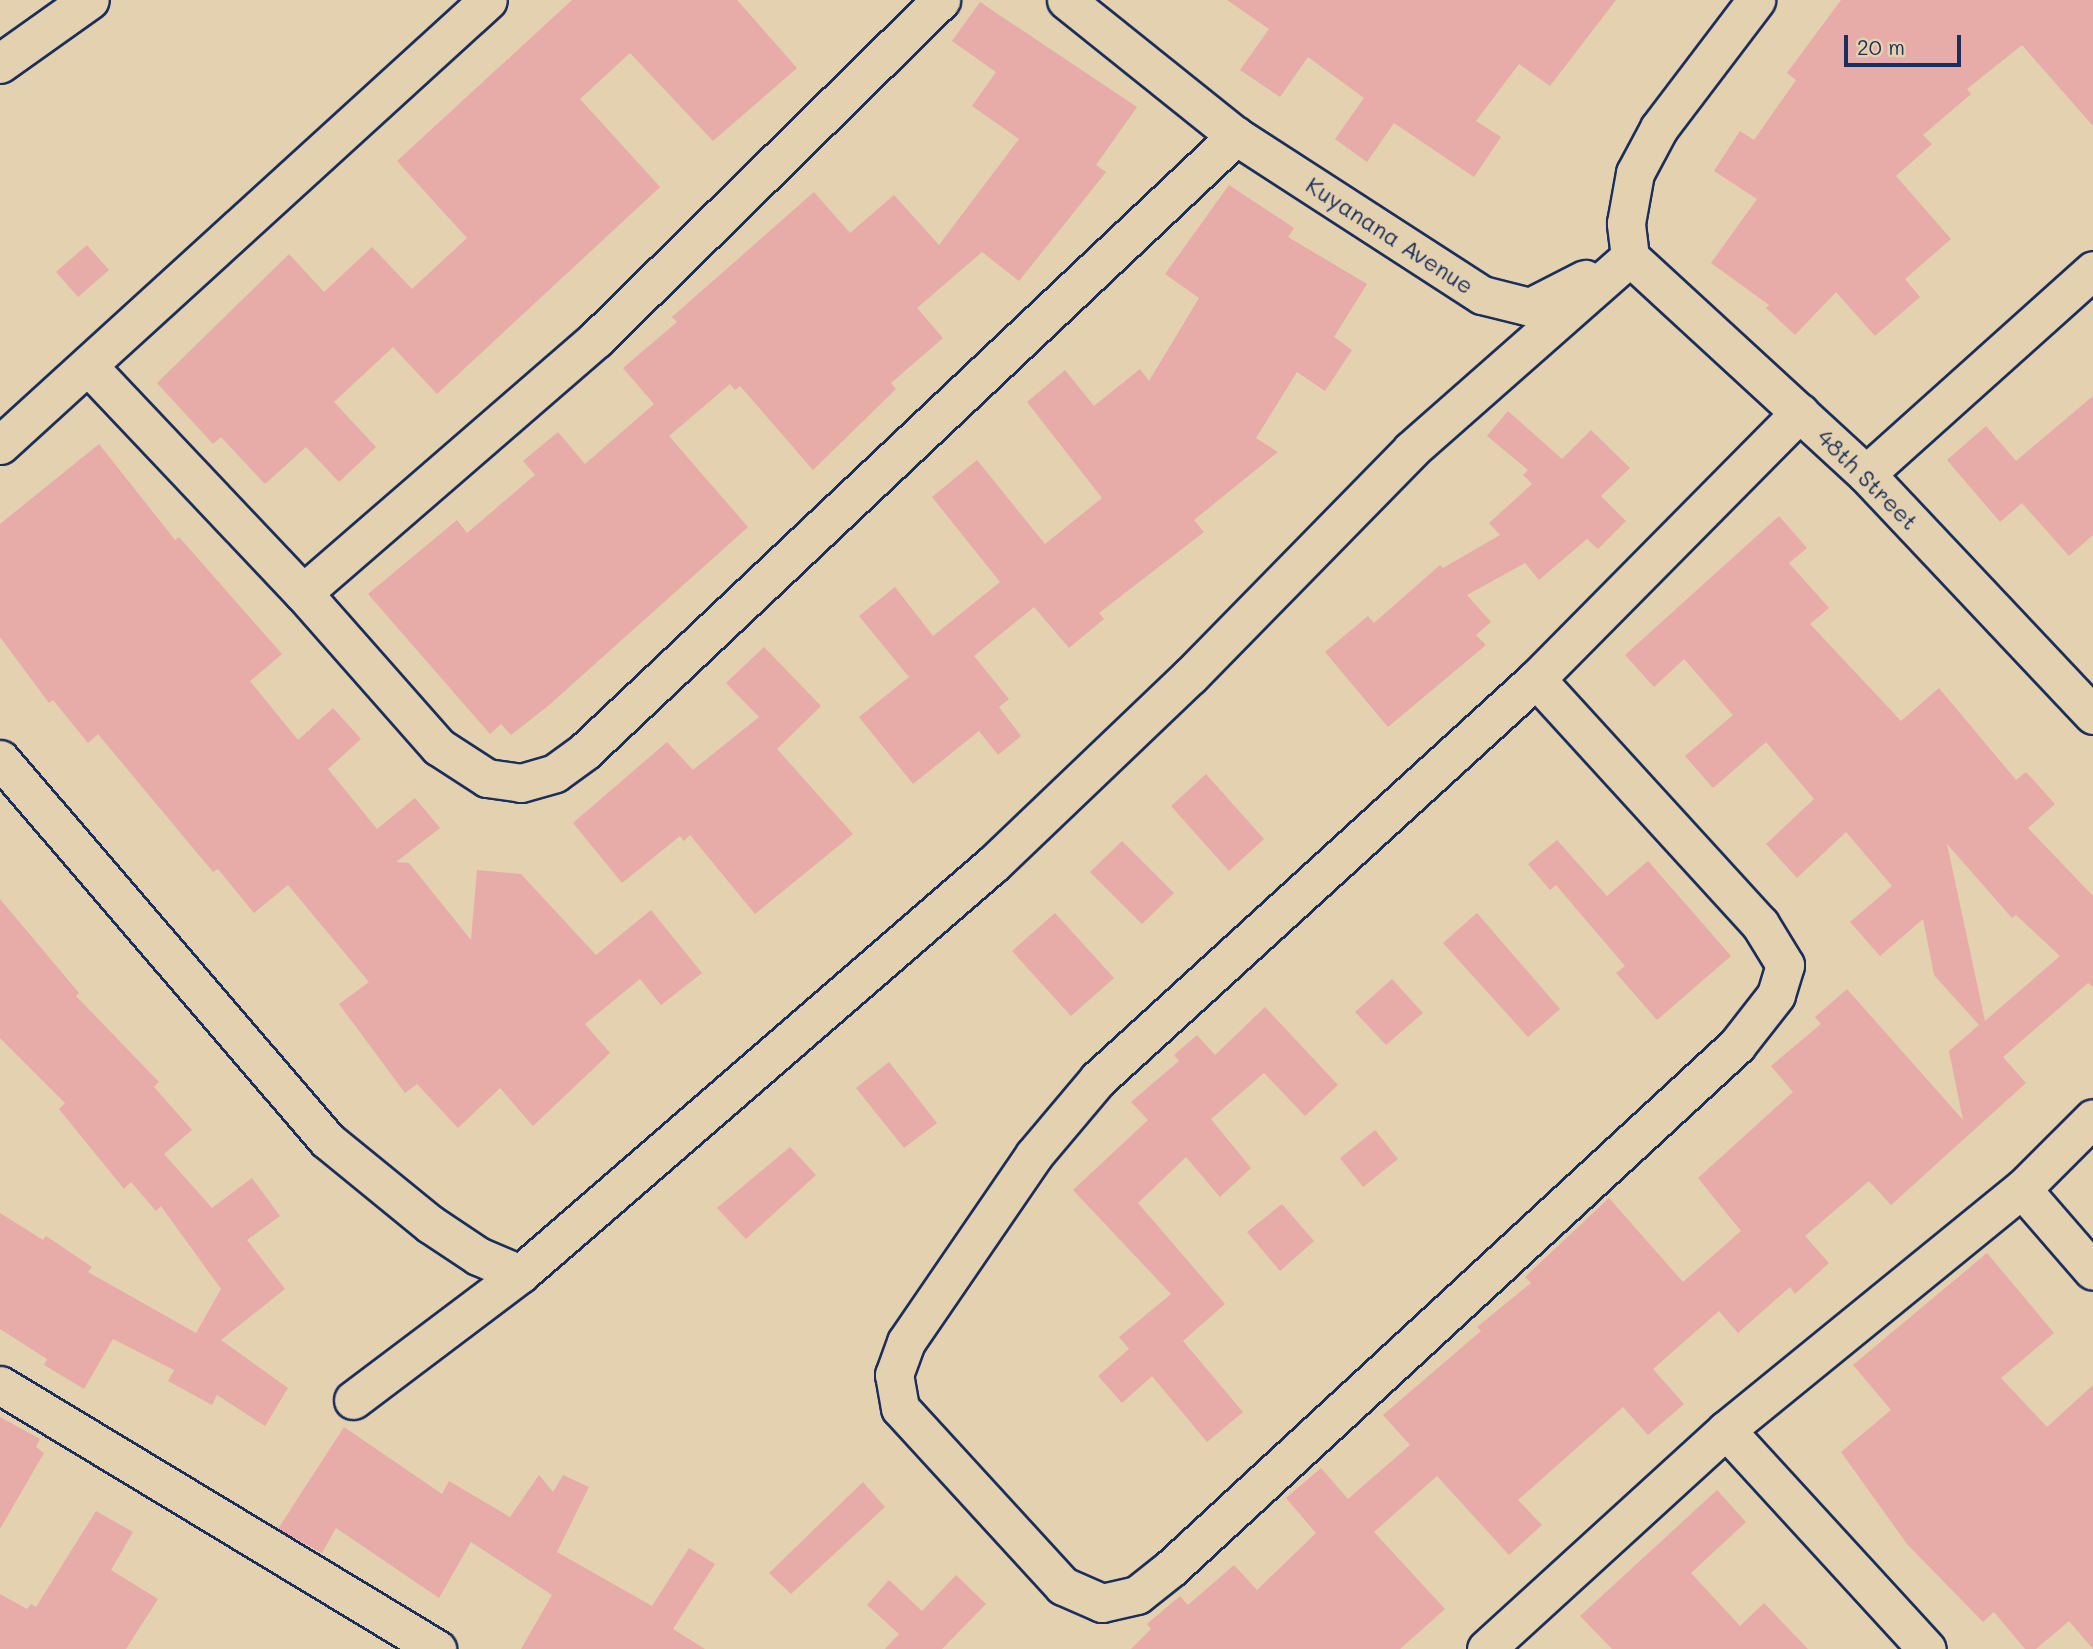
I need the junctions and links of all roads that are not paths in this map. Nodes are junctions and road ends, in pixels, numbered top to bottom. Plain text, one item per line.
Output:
1 (90, 0) edge
2 (488, 0) edge
3 (941, 0) edge
4 (1066, 0) edge
5 (1756, 0) edge
6 (0, 64) edge
7 (1237, 136) junction
8 (1630, 257) junction
9 (2093, 270) edge
10 (90, 368) junction
11 (1800, 411) junction
12 (0, 445) edge
13 (1866, 474) junction
14 (303, 593) junction
15 (1536, 679) junction
16 (2086, 693) edge
17 (0, 758) edge
18 (2093, 1118) edge
19 (2022, 1189) junction
20 (2093, 1271) edge
21 (520, 1274) junction
22 (0, 1385) edge
23 (353, 1400) dead end
24 (1726, 1430) junction
25 (437, 1649) edge
26 (1486, 1649) edge
27 (1927, 1649) edge

1 - 6 main road
2 - 10 street
3 - 14 street
4 - 7 street, Kuyanana Avenue
5 - 8 street
7 - 8 street, Kuyanana Avenue
7 - 14 street
8 - 11 street, 48th Street
8 - 21 street
9 - 13 street
10 - 12 street
10 - 14 street
11 - 13 street, 48th Street
11 - 15 street
13 - 16 street, 48th Street
15 - 15 street
17 - 21 street
18 - 19 street
19 - 20 street
19 - 24 street
21 - 23 street
22 - 25 street
24 - 26 street
24 - 27 street

